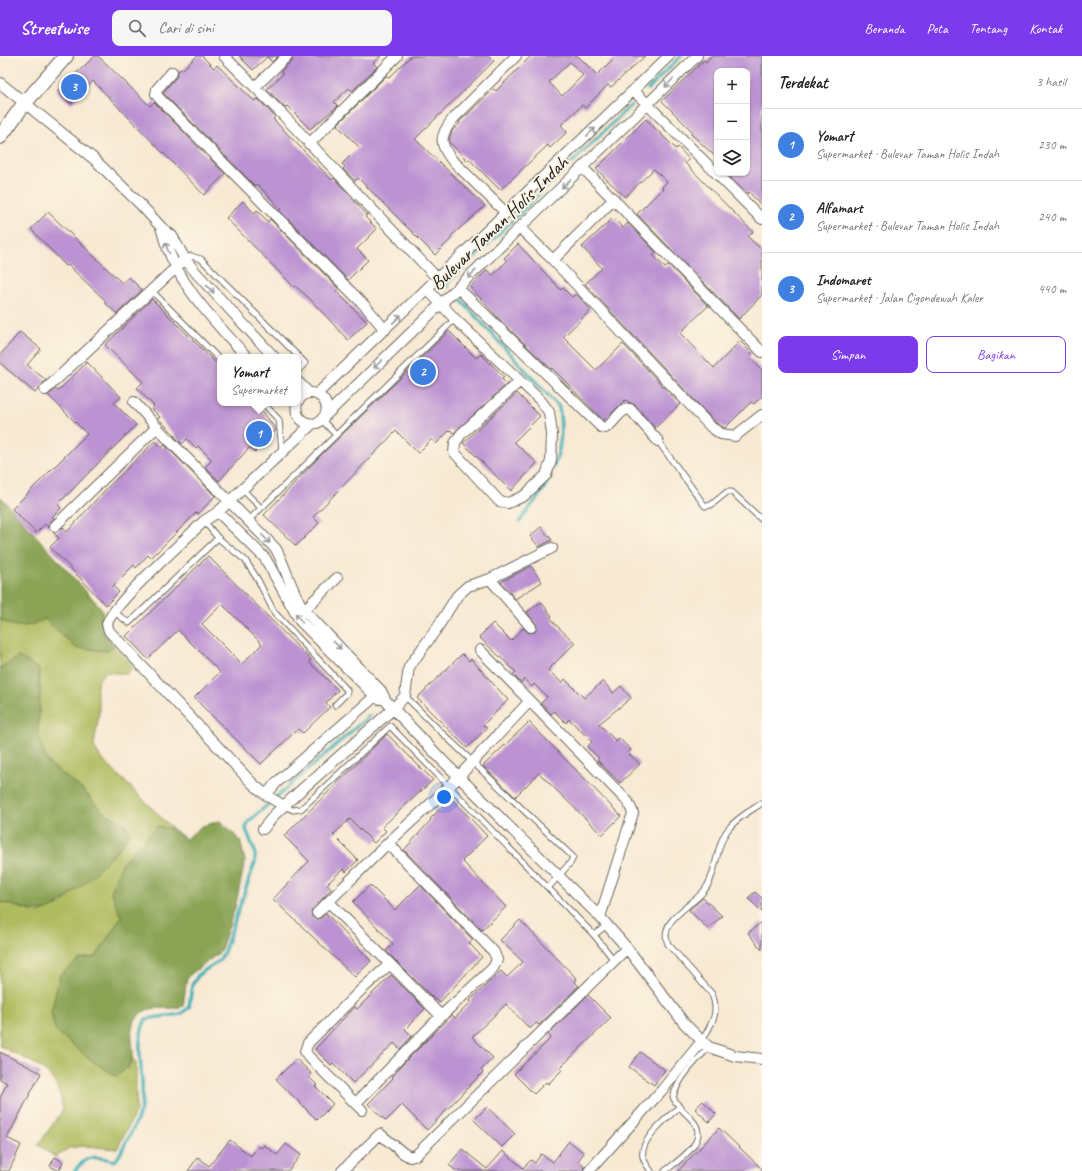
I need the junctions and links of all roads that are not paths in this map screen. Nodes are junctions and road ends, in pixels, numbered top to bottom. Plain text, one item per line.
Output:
1 (66, 56) edge
2 (224, 56) edge
3 (287, 56) edge
4 (397, 56) edge
5 (516, 56) edge
6 (668, 56) edge
7 (696, 56) edge
8 (172, 72) dead end
9 (0, 83) edge
10 (255, 87) junction
11 (634, 91) junction
12 (24, 104) junction
13 (648, 104) junction
14 (0, 137) edge
15 (309, 144) junction
16 (583, 168) junction
17 (614, 199) junction
18 (506, 213) junction
19 (762, 219) edge
20 (161, 227) junction
21 (520, 228) junction
22 (185, 259) junction
23 (553, 260) junction
24 (176, 268) junction
25 (438, 279) junction
26 (458, 288) junction
27 (151, 290) junction
28 (434, 297) junction
29 (455, 318) junction
30 (385, 330) junction
31 (762, 352) edge
32 (244, 354) edge
33 (271, 354) edge
34 (296, 354) edge
35 (217, 357) edge
36 (301, 359) edge
37 (301, 368) edge
38 (520, 381) junction
39 (301, 384) edge
40 (45, 390) dead end
41 (313, 394) junction
42 (301, 398) edge
43 (134, 402) dead end
44 (268, 406) edge
45 (297, 406) edge
46 (762, 415) edge
47 (324, 417) junction
48 (312, 424) junction
49 (157, 427) junction
50 (336, 434) junction
51 (658, 441) joint
52 (282, 452) junction
53 (242, 489) junction
54 (229, 500) junction
55 (261, 508) junction
56 (218, 512) junction
57 (762, 520) edge
58 (204, 521) junction
59 (248, 521) junction
60 (55, 526) dead end
61 (218, 538) junction
62 (552, 548) dead end
63 (336, 578) dead end
64 (490, 578) junction
65 (304, 610) junction
66 (113, 611) junction
67 (531, 627) dead end
68 (480, 650) dead end
69 (378, 694) junction
70 (405, 696) junction
71 (529, 702) junction
72 (335, 705) dead end
73 (390, 705) junction
74 (383, 718) junction
75 (390, 726) junction
76 (472, 763) junction
77 (459, 776) junction
78 (448, 788) junction
79 (267, 796) junction
80 (762, 803) edge
81 (281, 805) junction
82 (263, 829) dead end
83 (388, 843) junction
84 (559, 876) junction
85 (548, 888) junction
86 (329, 902) junction
87 (317, 913) dead end
88 (603, 921) junction
89 (594, 935) junction
90 (627, 948) junction
91 (614, 960) junction
92 (390, 964) junction
93 (441, 1016) junction
94 (706, 1044) junction
95 (762, 1060) edge
96 (678, 1108) junction
97 (342, 1171) edge
98 (589, 1171) edge
99 (651, 1171) edge
100 (665, 1171) edge

1 - 12 main road
2 - 10 street
3 - 10 street
4 - 15 street
5 - 18 street
6 - 11 street, Bulevar Taman Holis Indah
7 -> 13 street, Bulevar Taman Holis Indah
8 - 30 street
9 - 12 street
10 - 15 street
11 - 13 street
18 -> 11 street, Bulevar Taman Holis Indah
12 - 14 main road
12 - 20 street
13 - 16 street, Bulevar Taman Holis Indah
13 - 19 street
15 - 25 street
16 - 17 street
16 -> 21 street, Bulevar Taman Holis Indah
17 - 23 street
17 - 31 street
18 - 25 street, Bulevar Taman Holis Indah
20 - 22 street
24 -> 20 street
21 - 23 street
21 -> 26 street, Bulevar Taman Holis Indah
22 - 24 street
22 -> 33 street
22 - 34 lane
23 - 46 street
24 - 27 street
24 - 32 street
25 - 28 street, Bulevar Taman Holis Indah
26 - 28 street, Bulevar Taman Holis Indah
26 - 51 street
27 - 35 lane
27 - 40 street
28 - 29 street
30 -> 28 street, Bulevar Taman Holis Indah
28 -> 47 street, Bulevar Taman Holis Indah
29 - 38 street
29 - 50 lane
30 - 41 street, Bulevar Taman Holis Indah
36 - 37 lane
38 - 38 street
39 - 41 street
41 - 42 street
41 - 47 street
43 - 49 street
44 - 52 lane
45 - 48 street
47 - 48 street
47 - 50 lane
48 - 52 street
49 - 54 street
49 - 60 street
50 - 55 lane
51 - 57 lane
52 - 53 street
53 - 54 street
53 - 55 lane
54 - 56 street
54 - 59 street
55 - 59 lane
56 - 58 street
69 -> 56 street
58 - 61 lane
58 - 66 street
59 -> 65 street
61 - 66 lane
61 - 72 lane
62 - 64 street
63 - 65 street
64 - 67 street
64 - 70 street
65 -> 69 street
66 - 79 street
68 - 71 street
69 - 73 street
69 - 79 street
70 - 73 street
70 - 76 lane
71 - 76 street
71 - 88 street
73 - 74 street
73 - 77 street
74 - 75 lane
74 - 81 street
75 - 78 lane
75 - 81 lane
76 - 77 street
76 - 84 lane
77 - 78 street
77 - 84 street
78 - 83 street
78 - 85 lane
79 - 81 street
80 - 94 lane
81 - 82 street
83 - 86 street
83 - 93 street
84 - 85 lane
84 - 88 street
85 - 89 lane
86 - 87 street
86 - 92 street
88 - 89 lane
88 - 90 street
89 - 91 lane
90 - 91 street
90 - 94 street
91 - 97 street
92 - 93 street
92 - 93 street
94 - 95 street
94 - 96 lane
94 - 98 street
96 - 99 lane
96 - 100 lane

